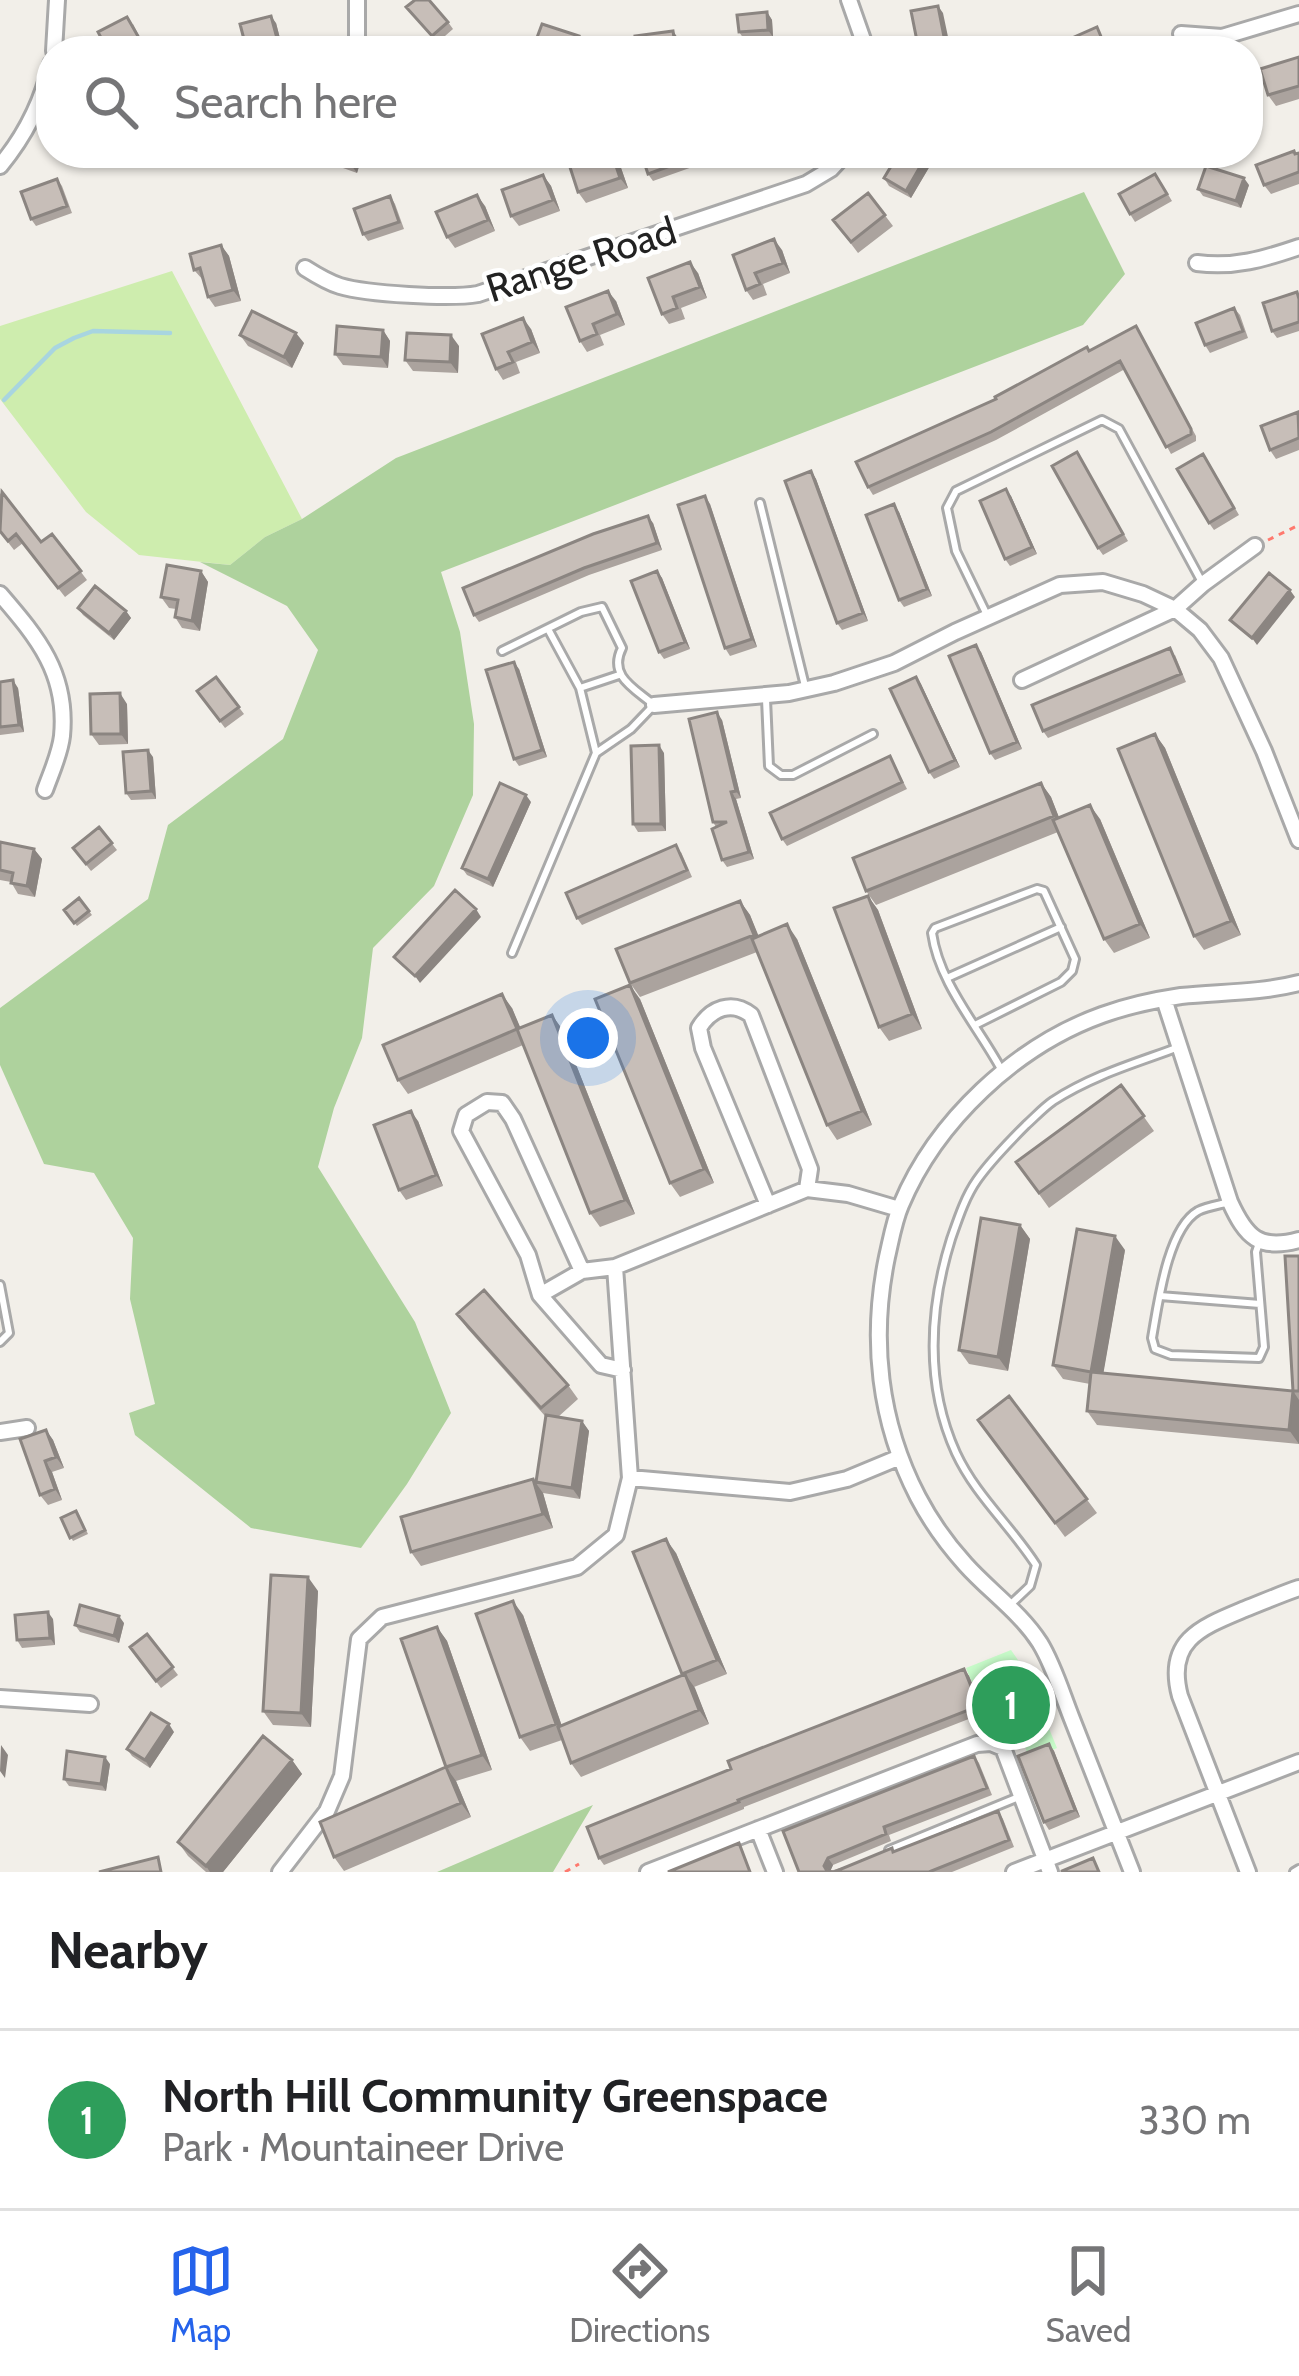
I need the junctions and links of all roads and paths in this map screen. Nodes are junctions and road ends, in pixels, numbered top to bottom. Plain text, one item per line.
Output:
1 (57, 0) edge
2 (357, 0) edge
3 (849, 0) edge
4 (1299, 14) edge
5 (1180, 34) dead end
6 (54, 36) edge
7 (357, 36) edge
8 (862, 36) edge
9 (1201, 36) edge
10 (1228, 36) edge
11 (36, 110) edge
12 (0, 166) edge
13 (831, 168) edge
14 (1299, 247) edge
15 (1197, 262) dead end
16 (305, 268) dead end
17 (760, 503) dead end
18 (1299, 525) edge
19 (1256, 546) joint
20 (1203, 584) junction
21 (0, 594) edge
22 (1175, 609) junction
23 (988, 617) junction
24 (548, 629) junction
25 (502, 651) dead end
26 (619, 676) junction
27 (1022, 680) dead end
28 (580, 688) junction
29 (806, 690) junction
30 (766, 695) junction
31 (654, 705) junction
32 (873, 734) dead end
33 (596, 753) junction
34 (45, 790) dead end
35 (1299, 840) edge
36 (1061, 928) junction
37 (512, 953) dead end
38 (947, 978) junction
39 (1299, 983) edge
40 (1164, 999) junction
41 (975, 1025) junction
42 (1179, 1047) junction
43 (1003, 1072) junction
44 (807, 1189) junction
45 (1230, 1202) junction
46 (768, 1205) junction
47 (899, 1209) junction
48 (1299, 1240) edge
49 (1260, 1241) junction
50 (615, 1268) junction
51 (582, 1271) junction
52 (0, 1285) edge
53 (541, 1294) junction
54 (1160, 1296) junction
55 (1261, 1304) junction
56 (0, 1342) edge
57 (623, 1370) junction
58 (27, 1428) dead end
59 (0, 1432) edge
60 (900, 1456) junction
61 (630, 1478) junction
62 (1299, 1588) edge
63 (1009, 1607) junction
64 (997, 1679) dead end
65 (0, 1698) edge
66 (90, 1704) dead end
67 (1016, 1714) dead end
68 (1299, 1762) edge
69 (1218, 1794) junction
70 (1021, 1796) junction
71 (758, 1829) junction
72 (1116, 1833) junction
73 (878, 1855) edge
74 (578, 1864) dead end
75 (1048, 1866) edge
76 (280, 1872) edge
77 (566, 1872) edge
78 (648, 1872) edge
79 (775, 1872) edge
80 (1013, 1872) edge
81 (1132, 1872) edge
82 (1249, 1872) edge

1 - 6 street
2 - 7 street
3 - 8 street
4 - 10 street
5 - 9 street
11 - 12 street
13 - 16 street, Range Road
14 - 15 street
17 - 29 lane
18 - 19 path
19 - 20 street
20 - 22 street
20 - 23 lane
21 - 34 street
22 - 23 street
22 - 27 street
22 - 35 street
23 - 29 street
24 - 25 lane
24 - 26 lane
24 - 28 lane
26 - 28 lane
26 - 31 lane
28 - 33 lane
29 - 30 street
30 - 31 street
30 - 32 lane
31 - 33 lane
33 - 37 lane
36 - 38 lane
36 - 38 lane
36 - 41 lane
38 - 41 lane
39 - 40 street
40 - 42 street
40 - 43 street
41 - 43 lane
42 - 45 street
42 - 63 lane
43 - 47 street
44 - 46 street
44 - 46 street
44 - 47 street
45 - 49 street
45 - 54 lane
46 - 50 street
47 - 60 street
48 - 49 street
49 - 55 lane
50 - 51 street
50 - 57 street
51 - 53 street
51 - 53 street
52 - 56 lane
53 - 57 street
54 - 55 lane
54 - 55 lane
57 - 61 street
58 - 59 street
60 - 61 street
60 - 63 street
61 - 76 street
62 - 69 street
63 - 72 street
64 - 67 path
65 - 66 street
68 - 69 street
69 - 72 street
69 - 82 street
70 - 71 street
70 - 73 lane
70 - 75 street
71 - 78 street
71 - 79 street
72 - 75 street
72 - 81 street
74 - 77 path
75 - 80 street

